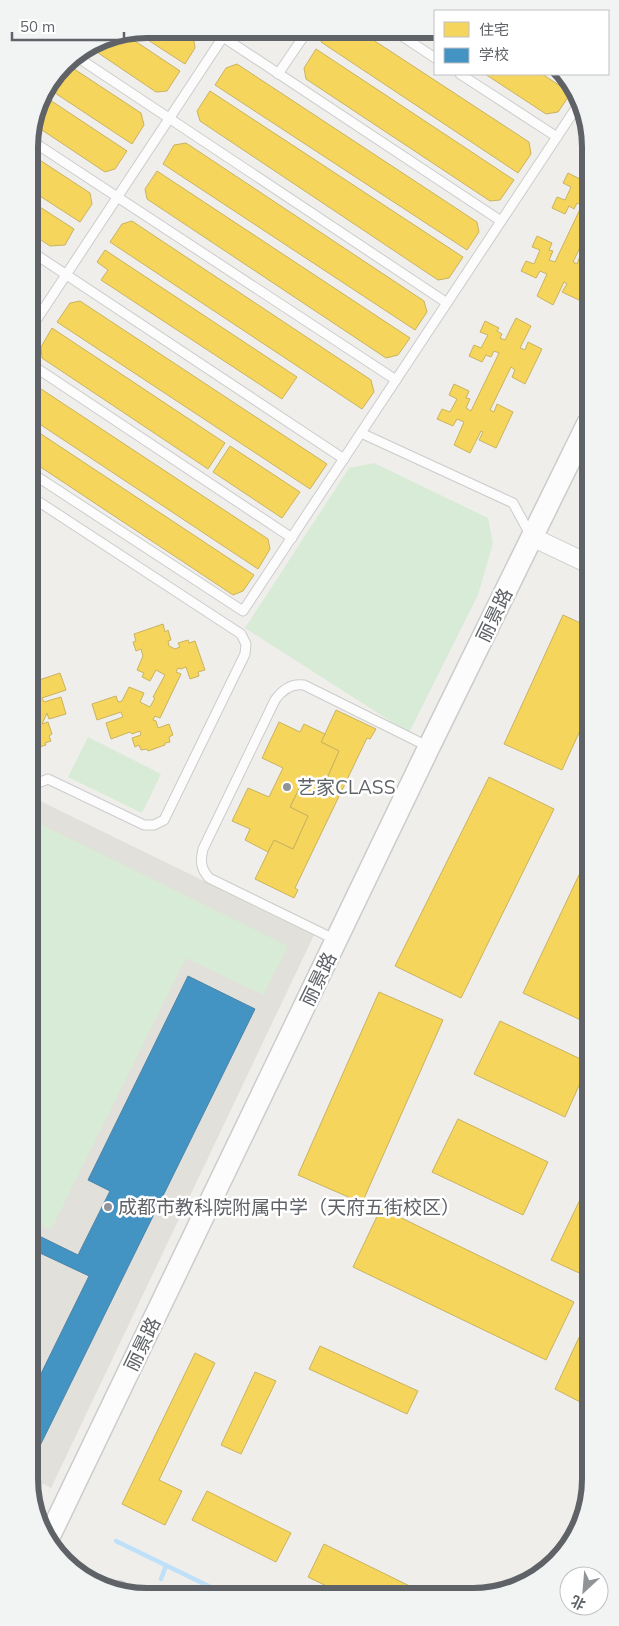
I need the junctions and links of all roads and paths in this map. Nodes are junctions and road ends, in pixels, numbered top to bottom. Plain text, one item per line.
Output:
1 (222, 38) edge
2 (224, 38) edge
3 (303, 38) edge
4 (405, 38) edge
5 (434, 57) edge
6 (81, 59) edge
7 (278, 74) junction
8 (462, 75) edge
9 (575, 110) edge
10 (169, 118) junction
11 (556, 137) junction
12 (38, 145) edge
13 (118, 197) junction
14 (501, 221) junction
15 (38, 256) edge
16 (66, 275) junction
17 (447, 303) junction
18 (38, 317) edge
19 (38, 369) edge
20 (396, 380) junction
21 (361, 433) junction
22 (582, 436) edge
23 (344, 459) junction
24 (38, 477) edge
25 (38, 501) edge
26 (532, 537) junction
27 (292, 538) junction
28 (582, 561) edge
29 (429, 747) junction
30 (38, 783) edge
31 (336, 940) junction
32 (51, 1532) edge

1 - 10 lane
2 - 7 lane
3 - 7 lane
4 - 5 lane
6 - 10 lane
7 - 14 lane
8 - 11 lane
9 - 11 lane
10 - 13 lane
10 - 17 lane
11 - 14 lane
12 - 13 lane
13 - 16 lane
13 - 20 lane
14 - 17 lane
15 - 16 lane
16 - 18 lane
16 - 23 lane
17 - 20 lane
19 - 27 lane
20 - 21 lane
21 - 23 lane
21 - 26 lane
22 - 26 street, 丽景路
23 - 27 lane
24 - 27 lane
25 - 30 lane
26 - 28 street
26 - 29 street, 丽景路
29 - 31 street, 丽景路
29 - 31 lane
31 - 32 street, 丽景路

